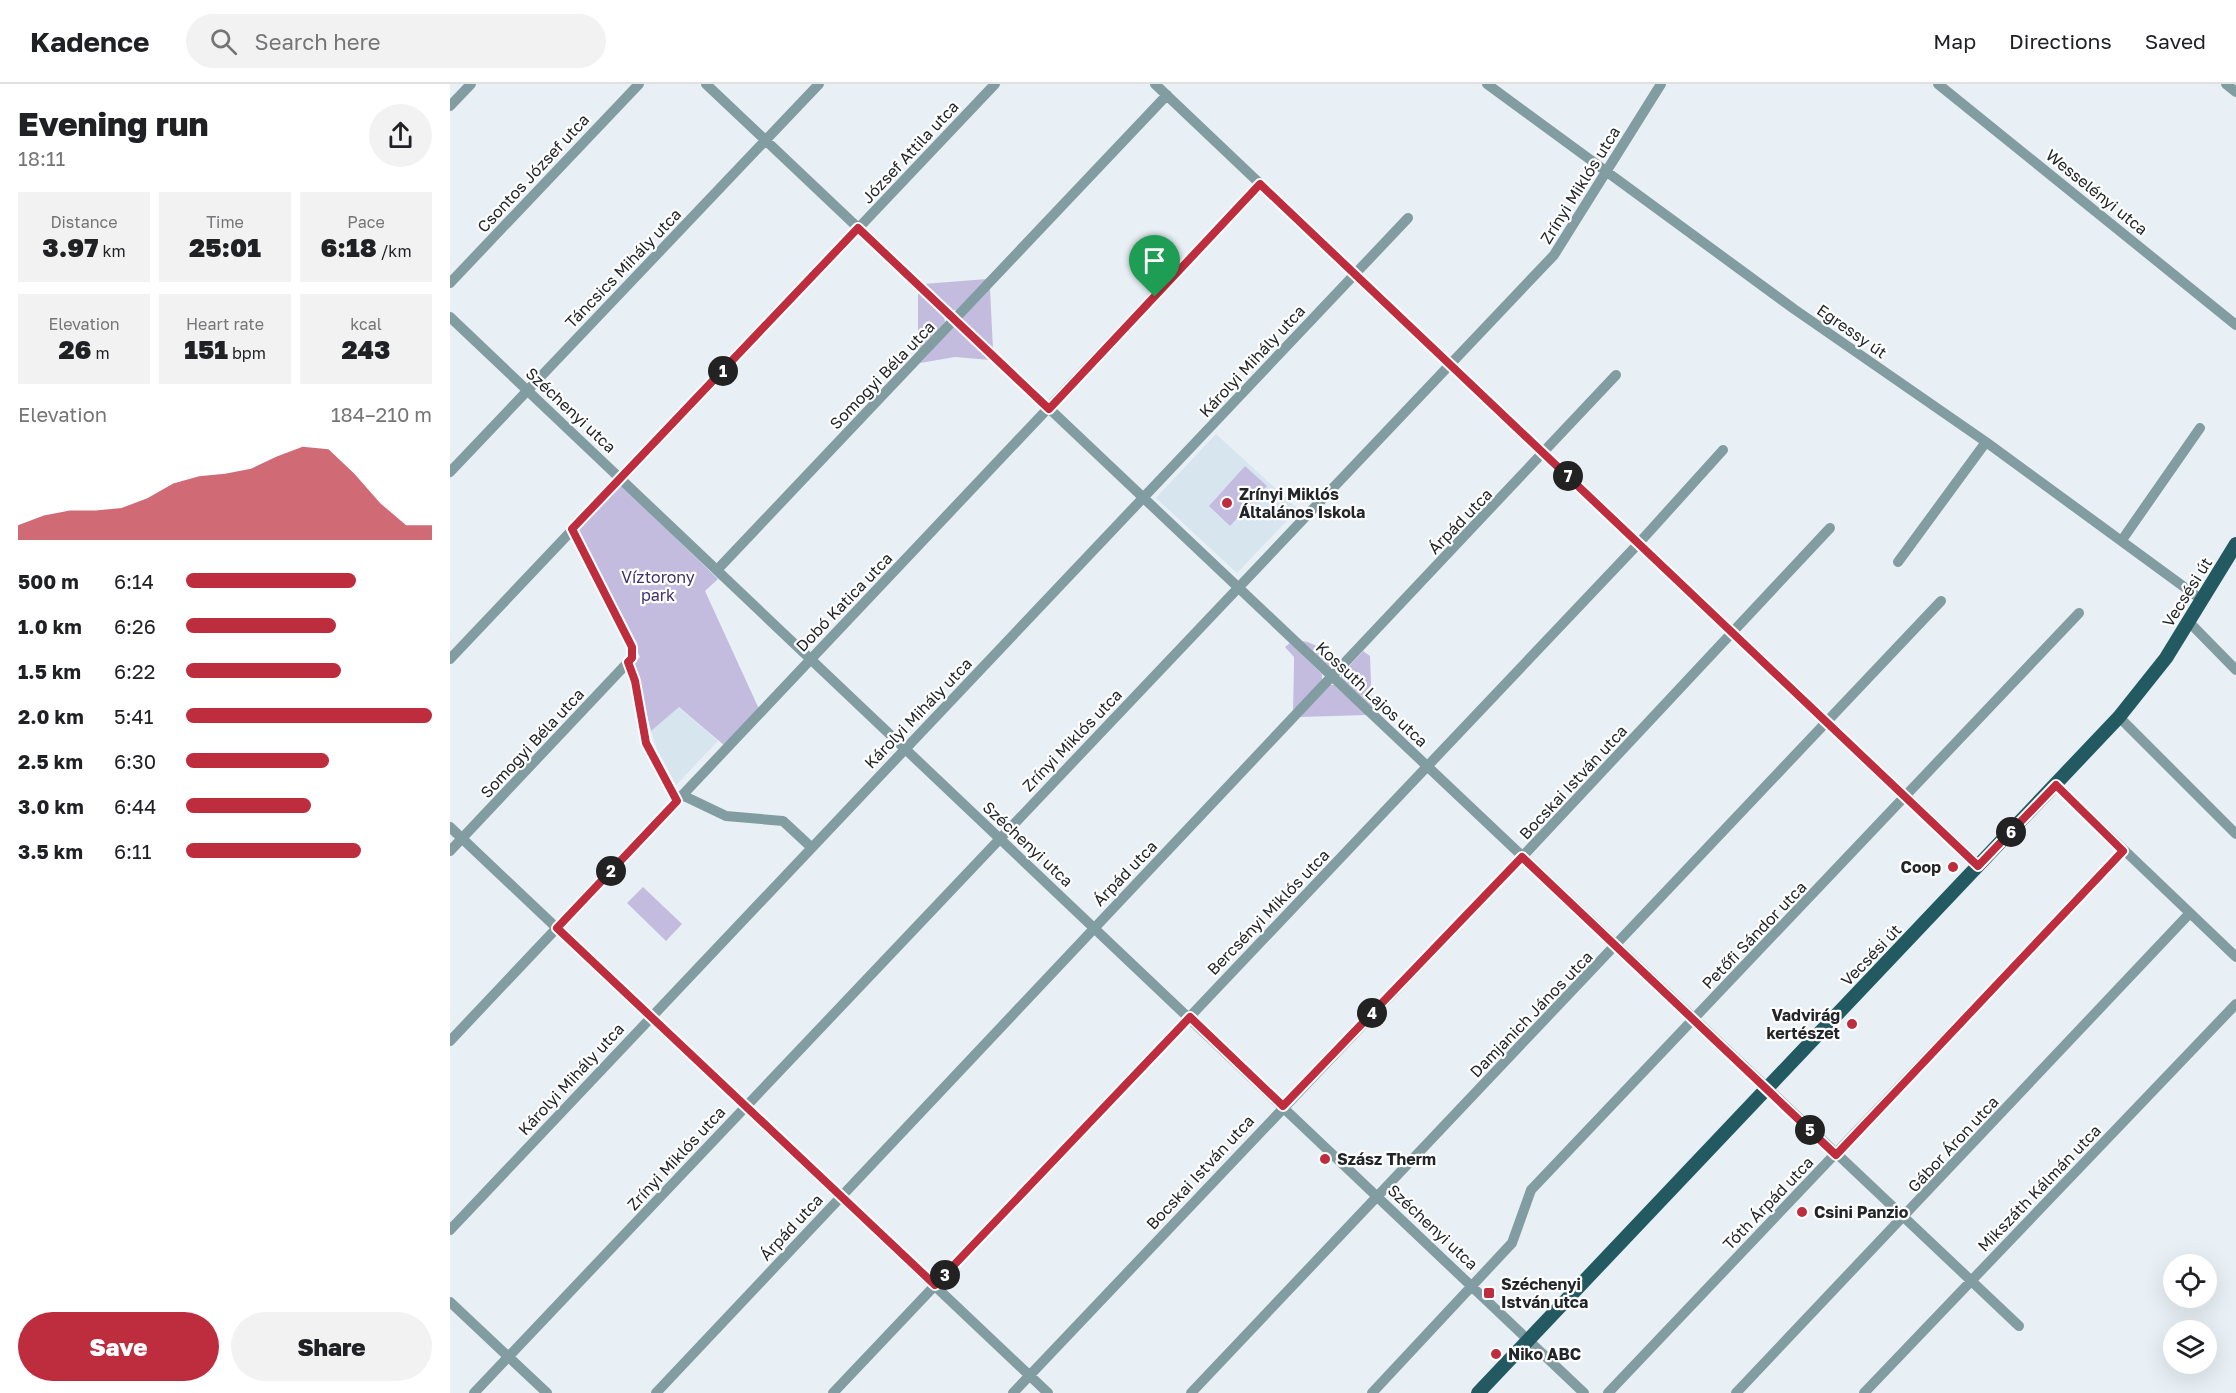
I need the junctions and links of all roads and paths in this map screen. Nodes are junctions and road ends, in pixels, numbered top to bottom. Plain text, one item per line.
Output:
1 (471, 84) edge
2 (639, 84) edge
3 (705, 84) edge
4 (819, 84) edge
5 (995, 84) edge
6 (1155, 84) edge
7 (1487, 84) edge
8 (1661, 84) edge
9 (1938, 84) edge
10 (2226, 84) edge
11 (2236, 92) edge
12 (1167, 95) junction
13 (450, 106) edge
14 (765, 141) junction
15 (1607, 170) junction
16 (1260, 184) junction
17 (1408, 218) dead end
18 (858, 228) junction
19 (1355, 274) junction
20 (450, 283) edge
21 (450, 317) edge
22 (955, 319) junction
23 (2236, 325) edge
24 (1450, 364) junction
25 (1616, 375) dead end
26 (528, 390) junction
27 (1049, 409) junction
28 (2200, 428) dead end
29 (1986, 442) junction
30 (1723, 450) dead end
31 (1544, 453) junction
32 (450, 472) edge
33 (621, 478) junction
34 (1143, 498) junction
35 (1830, 528) dead end
36 (572, 529) junction
37 (2122, 540) junction
38 (1639, 543) junction
39 (2236, 544) edge
40 (1899, 562) dead end
41 (717, 570) junction
42 (1239, 588) junction
43 (2202, 600) junction
44 (1941, 601) dead end
45 (2079, 613) dead end
46 (2189, 622) junction
47 (1734, 632) junction
48 (630, 658) junction
49 (450, 659) edge
50 (810, 659) junction
51 (2236, 670) edge
52 (1332, 677) junction
53 (2119, 717) junction
54 (1828, 722) junction
55 (904, 749) junction
56 (1427, 767) junction
57 (2056, 785) junction
58 (1907, 797) junction
59 (680, 798) junction
60 (450, 827) edge
61 (2236, 834) edge
62 (999, 838) junction
63 (462, 839) junction
64 (811, 848) junction
65 (450, 851) edge
66 (2123, 851) junction
67 (1522, 857) junction
68 (1978, 866) junction
69 (2190, 913) junction
70 (1094, 927) junction
71 (557, 928) junction
72 (1617, 945) junction
73 (2236, 957) edge
74 (2236, 1004) edge
75 (651, 1017) junction
76 (1190, 1017) junction
77 (1695, 1019) junction
78 (450, 1041) edge
79 (1768, 1088) junction
80 (746, 1106) junction
81 (1283, 1106) junction
82 (1836, 1155) junction
83 (840, 1196) junction
84 (1378, 1196) junction
85 (1903, 1218) junction
86 (450, 1230) edge
87 (1971, 1282) junction
88 (935, 1285) junction
89 (1474, 1286) junction
90 (450, 1302) edge
91 (2019, 1326) dead end
92 (1529, 1340) junction
93 (509, 1357) junction
94 (1030, 1375) junction
95 (474, 1393) edge
96 (547, 1393) edge
97 (656, 1393) edge
98 (833, 1393) edge
99 (1012, 1393) edge
100 (1048, 1393) edge
101 (1191, 1393) edge
102 (1372, 1393) edge
103 (1478, 1393) edge
104 (1584, 1393) edge
105 (1608, 1393) edge
106 (1736, 1393) edge
107 (1864, 1393) edge

1 - 13 street
2 - 20 street, Csontos József utca
3 - 14 street, Kossuth Lajos utca
4 - 14 street, Táncsics Mihály utca
5 - 18 street, József Attila utca
6 - 12 street
7 - 15 street, Egressy út
8 - 15 street, Zrínyi Miklós utca
9 - 23 street, Wesselényi utca
10 - 11 street
12 - 16 street
12 - 22 street, Somogyi Béla utca
14 - 18 street, Kossuth Lajos utca
14 - 26 street, Táncsics Mihály utca
15 - 24 street, Zrínyi Miklós utca
15 - 29 street, Egressy út
16 - 19 street
16 - 27 street, Dobó Katica utca
17 - 19 street, Károlyi Mihály utca
18 - 22 street, Kossuth Lajos utca
18 - 33 street, József Attila utca
19 - 24 street
19 - 34 street, Károlyi Mihály utca
21 - 26 street, Széchenyi utca
22 - 27 street, Kossuth Lajos utca
22 - 41 street, Somogyi Béla utca
24 - 31 street
24 - 42 street, Zrínyi Miklós utca
25 - 31 street, Árpád utca
26 - 32 street, Táncsics Mihály utca
26 - 33 street, Széchenyi utca
27 - 34 street, Kossuth Lajos utca
27 - 50 street, Dobó Katica utca
28 - 37 street
29 - 37 street, Egressy út
29 - 40 street
30 - 38 street, Bercsényi Miklós utca
31 - 38 street
31 - 52 street, Árpád utca
33 - 36 street, József Attila utca
33 - 41 street, Széchenyi utca
34 - 42 street, Kossuth Lajos utca
34 - 55 street, Károlyi Mihály utca
35 - 47 street, Bocskai István utca
36 - 48 street
36 - 49 street, József Attila utca
37 - 43 street, Egressy út
38 - 47 street
38 - 56 street, Bercsényi Miklós utca
39 - 43 main road, Vecsési út
41 - 50 street, Széchenyi utca
42 - 52 street, Kossuth Lajos utca
42 - 62 street, Zrínyi Miklós utca
43 - 46 main road, Vecsési út
44 - 54 street, Damjanich János utca
45 - 58 street, Petőfi Sándor utca
46 - 51 street
46 - 53 main road, Vecsési út
47 - 54 street
47 - 67 street, Bocskai István utca
48 - 59 street
48 - 63 street, Somogyi Béla utca
50 - 55 street, Széchenyi utca
50 - 59 street, Dobó Katica utca
52 - 56 street, Kossuth Lajos utca
52 - 70 street, Árpád utca
53 - 57 main road, Vecsési út
53 - 61 street
54 - 58 street
54 - 72 street, Damjanich János utca
55 - 62 street, Széchenyi utca
55 - 64 street, Károlyi Mihály utca
56 - 67 street, Kossuth Lajos utca
56 - 76 street, Bercsényi Miklós utca
57 - 66 street
57 - 68 main road, Vecsési út
58 - 68 street
58 - 77 street, Petőfi Sándor utca
59 - 64 street
59 - 71 street, Dobó Katica utca
60 - 63 street
62 - 70 street, Széchenyi utca
62 - 80 street, Zrínyi Miklós utca
63 - 65 street, Somogyi Béla utca
63 - 71 street
64 - 75 street, Károlyi Mihály utca
66 - 69 street
66 - 82 street, Tóth Árpád utca
67 - 72 street, Kossuth Lajos utca
67 - 81 street, Bocskai István utca
68 - 79 main road, Vecsési út
69 - 73 street
69 - 85 street, Gábor Áron utca
70 - 76 street, Széchenyi utca
70 - 83 street, Árpád utca
71 - 75 street
71 - 78 street, Dobó Katica utca
72 - 77 street, Kossuth Lajos utca
72 - 84 street, Damjanich János utca
74 - 87 street, Mikszáth Kálmán utca
75 - 80 street
75 - 86 street, Károlyi Mihály utca
76 - 81 street, Széchenyi utca
76 - 88 street, Bercsényi Miklós utca
77 - 79 street, Kossuth Lajos utca
77 - 89 street, Petőfi Sándor utca
79 - 82 street, Kossuth Lajos utca
79 - 92 main road, Vecsési út
80 - 83 street
80 - 93 street, Zrínyi Miklós utca
81 - 84 street, Széchenyi utca
81 - 94 street, Bocskai István utca
82 - 85 street, Kossuth Lajos utca
82 - 105 street, Tóth Árpád utca
83 - 88 street
83 - 97 street, Árpád utca
84 - 89 street, Széchenyi utca
84 - 101 street, Damjanich János utca
85 - 87 street, Kossuth Lajos utca
85 - 106 street, Gábor Áron utca
87 - 91 street, Kossuth Lajos utca
87 - 107 street, Mikszáth Kálmán utca
88 - 94 street
88 - 98 street, Bercsényi Miklós utca
89 - 92 street, Széchenyi utca
89 - 102 street, Petőfi Sándor utca
90 - 93 street
92 - 103 main road, Vecsési út
92 - 104 street, Széchenyi utca
93 - 95 street, Zrínyi Miklós utca
93 - 96 street
94 - 99 street, Bocskai István utca
94 - 100 street

